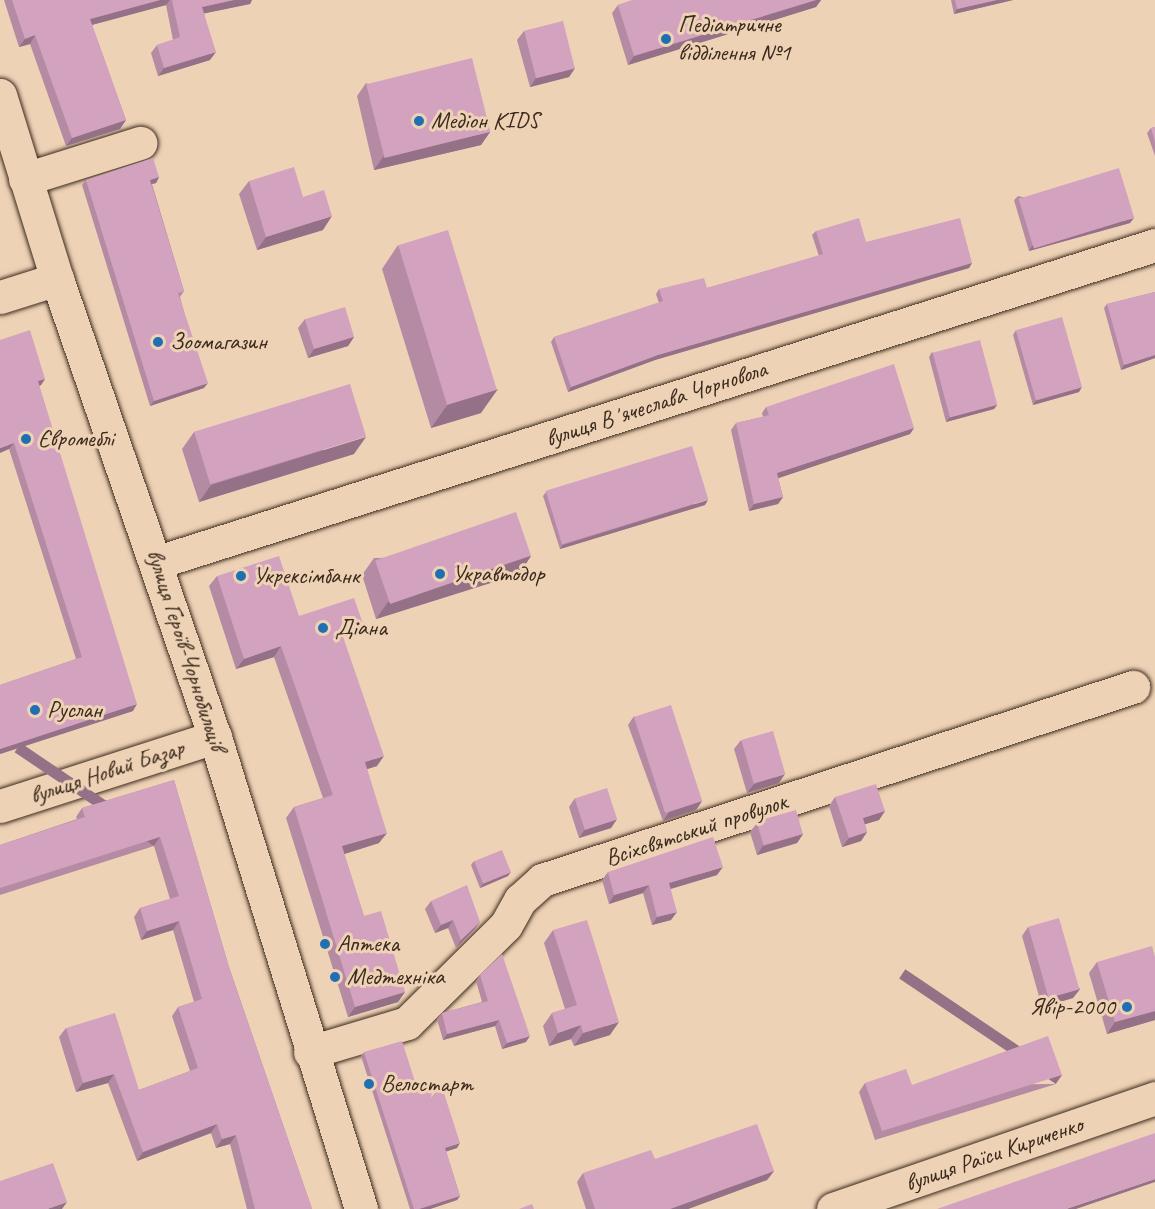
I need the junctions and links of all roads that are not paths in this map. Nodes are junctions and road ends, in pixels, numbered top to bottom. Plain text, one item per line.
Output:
1 (0, 95) edge
2 (140, 143) dead end
3 (26, 179) junction
4 (1155, 245) edge
5 (57, 279) junction
6 (0, 297) edge
7 (158, 562) junction
8 (1133, 687) dead end
9 (214, 737) junction
10 (0, 806) edge
11 (310, 1052) junction
12 (1155, 1098) edge
13 (361, 1209) edge
14 (833, 1209) edge

1 - 3 street, вулиця Героїв-Чорнобильців
2 - 3 street
3 - 5 street, вулиця Героїв-Чорнобильців
4 - 7 street, вулиця Вʼячеслава Чорновола
5 - 6 street
5 - 7 street, вулиця Героїв-Чорнобильців
7 - 9 street, вулиця Героїв-Чорнобильців
8 - 11 street, Всіхсвятський провулок
9 - 10 street, вулиця Новий Базар
9 - 11 street, вулиця Героїв-Чорнобильців
11 - 13 street, вулиця Героїв-Чорнобильців
12 - 14 street, вулиця Раїси Кириченко

